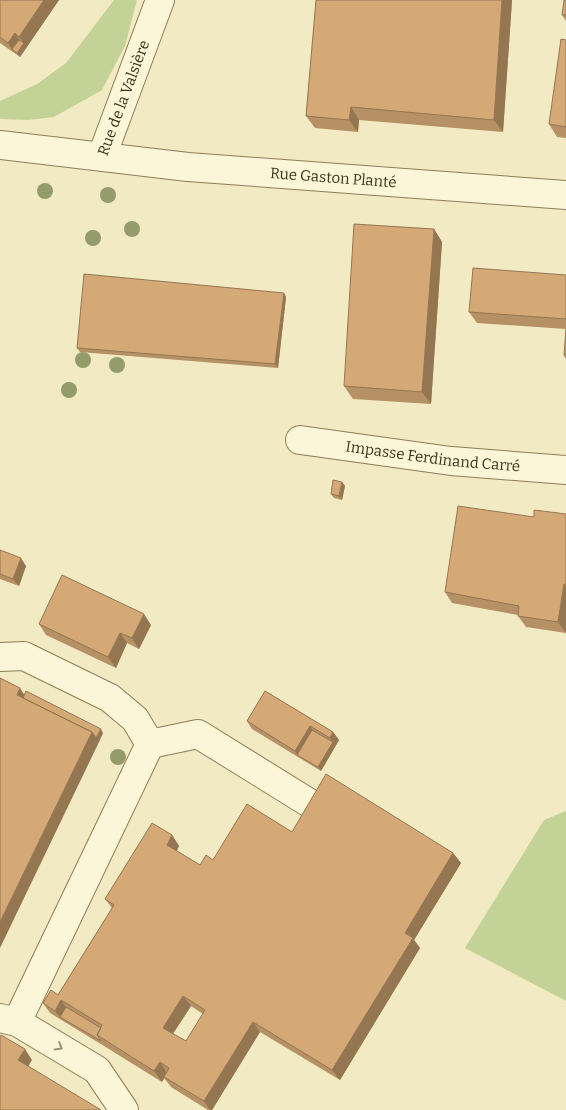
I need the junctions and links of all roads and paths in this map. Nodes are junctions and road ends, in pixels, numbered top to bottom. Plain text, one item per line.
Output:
1 (160, 0) edge
2 (0, 145) edge
3 (102, 156) junction
4 (566, 195) edge
5 (300, 440) dead end
6 (566, 470) edge
7 (0, 657) edge
8 (150, 744) junction
9 (319, 809) edge
10 (8, 1020) edge
11 (124, 1110) edge

1 - 3 street, Rue de la Valsière
2 - 3 street, Rue de la Valsière
3 - 4 street, Rue Gaston Planté
5 - 6 street, Impasse Ferdinand Carré
7 - 8 street
8 - 9 street
8 - 10 street
10 -> 11 street

